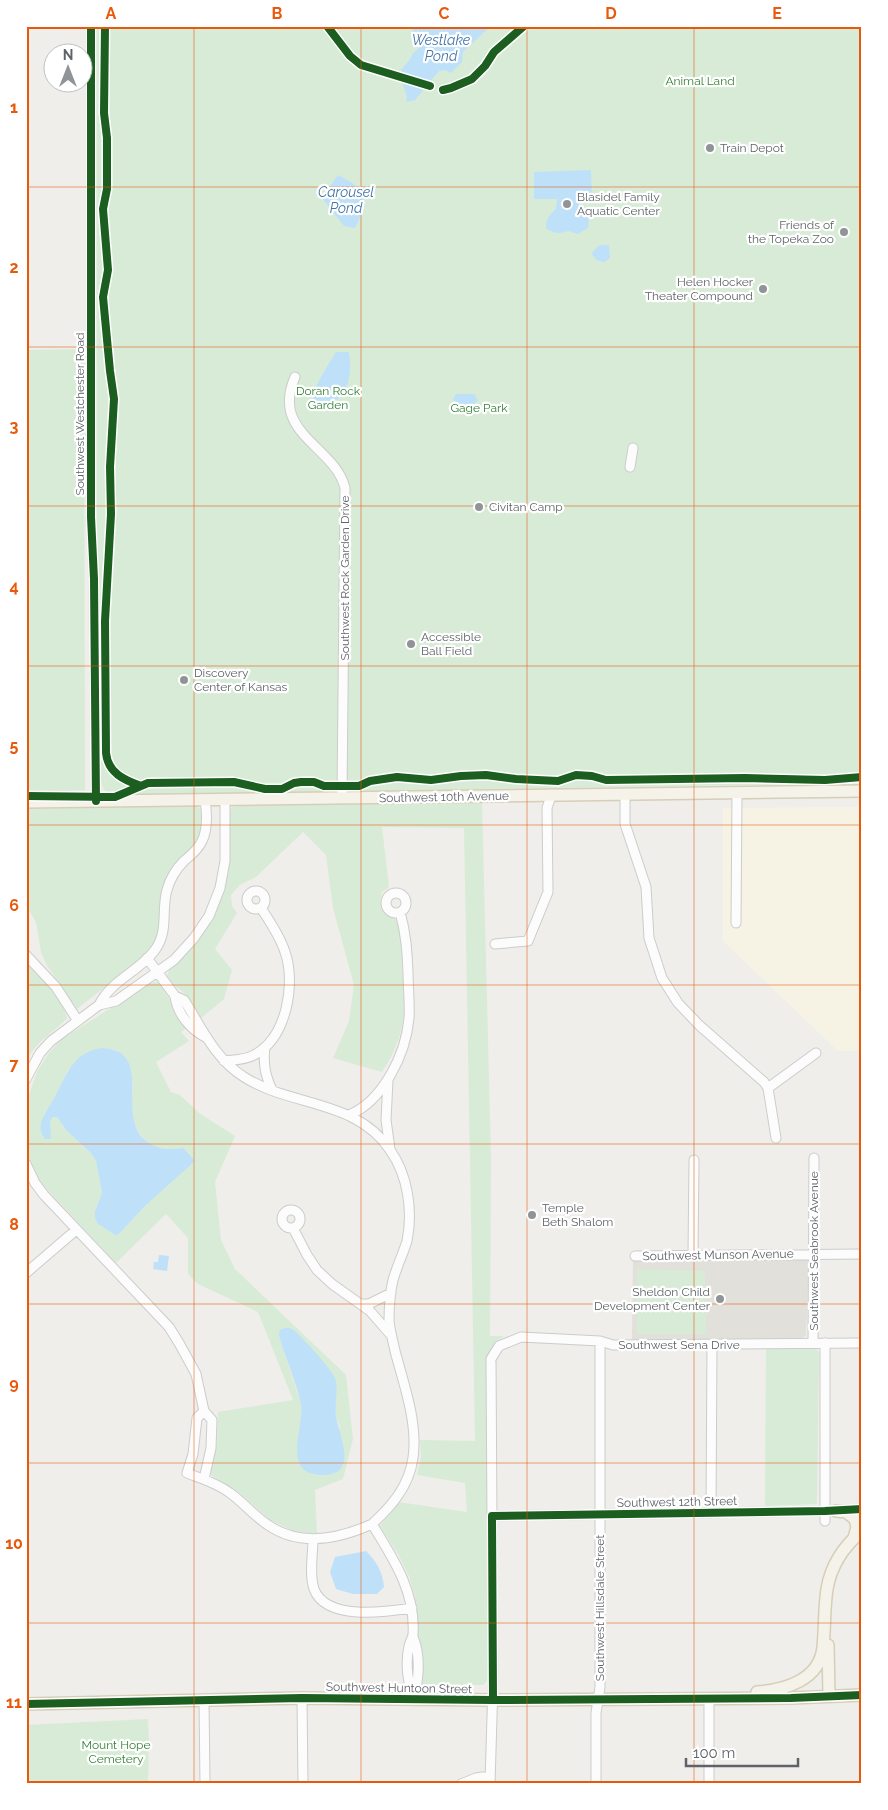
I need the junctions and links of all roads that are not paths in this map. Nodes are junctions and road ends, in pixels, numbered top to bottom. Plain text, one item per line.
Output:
1 (91, 26) edge
2 (295, 377) dead end
3 (633, 448) dead end
4 (630, 467) dead end
5 (862, 791) edge
6 (737, 792) junction
7 (624, 794) junction
8 (551, 796) junction
9 (342, 798) junction
10 (226, 799) junction
11 (205, 800) junction
12 (96, 801) junction
13 (26, 802) edge
14 (261, 908) dead end
15 (400, 912) dead end
16 (736, 923) dead end
17 (495, 944) dead end
18 (26, 955) edge
19 (147, 958) junction
20 (158, 972) junction
21 (98, 1005) junction
22 (78, 1021) junction
23 (265, 1047) junction
24 (816, 1053) dead end
25 (224, 1060) junction
26 (389, 1077) junction
27 (26, 1078) edge
28 (768, 1088) junction
29 (272, 1090) junction
30 (349, 1115) junction
31 (776, 1138) dead end
32 (390, 1149) junction
33 (814, 1158) dead end
34 (694, 1160) dead end
35 (26, 1164) edge
36 (293, 1228) dead end
37 (76, 1230) junction
38 (814, 1254) junction
39 (862, 1254) edge
40 (635, 1256) dead end
41 (693, 1256) junction
42 (26, 1273) edge
43 (391, 1293) junction
44 (361, 1304) junction
45 (392, 1336) junction
46 (600, 1341) junction
47 (813, 1343) junction
48 (825, 1343) junction
49 (862, 1343) edge
50 (712, 1344) junction
51 (204, 1411) junction
52 (204, 1480) junction
53 (862, 1509) edge
54 (830, 1511) junction
55 (711, 1513) junction
56 (600, 1514) junction
57 (492, 1516) junction
58 (825, 1521) dead end
59 (372, 1524) junction
60 (858, 1534) edge
61 (313, 1539) junction
62 (826, 1604) junction
63 (412, 1608) junction
64 (862, 1695) edge
65 (829, 1696) junction
66 (302, 1698) junction
67 (709, 1698) junction
68 (730, 1698) junction
69 (204, 1700) junction
70 (413, 1700) junction
71 (493, 1700) junction
72 (598, 1700) junction
73 (26, 1704) edge
74 (490, 1780) edge
75 (205, 1784) edge
76 (303, 1784) edge
77 (461, 1784) edge
78 (596, 1784) edge
79 (709, 1784) edge

1 - 12 street, Southwest Westchester Road
2 - 9 street, Southwest Rock Garden Drive
3 - 4 street
5 - 6 main road, Southwest 10th Avenue
6 - 7 main road, Southwest 10th Avenue
6 - 16 street
7 - 8 main road, Southwest 10th Avenue
7 - 28 street
8 - 9 main road, Southwest 10th Avenue
8 - 17 street
9 - 10 main road, Southwest 10th Avenue
10 - 11 main road, Southwest 10th Avenue
10 - 20 street
11 - 12 main road, Southwest 10th Avenue
11 - 19 street
12 - 13 main road, Southwest 10th Avenue
14 - 23 street
15 - 26 street
18 - 22 street
19 - 20 street
19 - 21 street
20 - 21 street
20 - 25 street
21 - 22 street
22 - 27 street
23 - 25 street
23 - 29 street
24 - 28 street
25 - 29 street
26 - 30 street
26 - 32 street
28 - 31 street
29 - 30 street
30 - 32 street
32 - 43 street
33 - 38 street, Southwest Seabrook Avenue
34 - 41 street
35 - 37 street
36 - 44 street
37 - 42 street
37 - 51 street
38 - 39 street, Southwest Munson Avenue
38 - 41 street, Southwest Munson Avenue
38 - 47 street, Southwest Seabrook Avenue
40 - 41 street, Southwest Munson Avenue
43 - 44 street
43 - 45 street
44 - 45 street
45 - 59 street
46 - 50 street, Southwest Sena Drive
46 - 56 street, Southwest Hillsdale Street
46 - 57 street, Southwest Sena Drive
47 - 48 street, Southwest Sena Drive
47 - 50 street, Southwest Sena Drive
48 - 49 street, Southwest Sena Drive
48 - 54 street, Southwest Seabrook Avenue
50 - 55 street
51 - 52 street
51 - 52 street
52 - 61 street
53 - 54 street, Southwest 12th Street
54 - 55 street, Southwest 12th Street
54 - 58 street, Southwest Seabrook Avenue
54 - 60 main road
55 - 56 street, Southwest 12th Street
56 - 57 street, Southwest 12th Street
56 - 72 street, Southwest Hillsdale Street
57 - 71 street
59 - 61 street
59 - 63 street
60 - 62 main road
61 - 63 street
62 - 65 main road
62 - 68 main road
63 - 70 street
64 - 65 main road, Southwest Huntoon Street
65 - 68 main road, Southwest Huntoon Street
66 - 69 main road, Southwest Huntoon Street
66 - 70 main road, Southwest Huntoon Street
66 - 76 street
67 - 68 main road, Southwest Huntoon Street
67 - 72 main road, Southwest Huntoon Street
67 - 79 street
69 - 73 main road, Southwest Huntoon Street
69 - 75 street
70 - 71 main road, Southwest Huntoon Street
71 - 72 main road, Southwest Huntoon Street
71 - 74 street
72 - 78 street, Southwest Hillsdale Street
74 - 77 street

